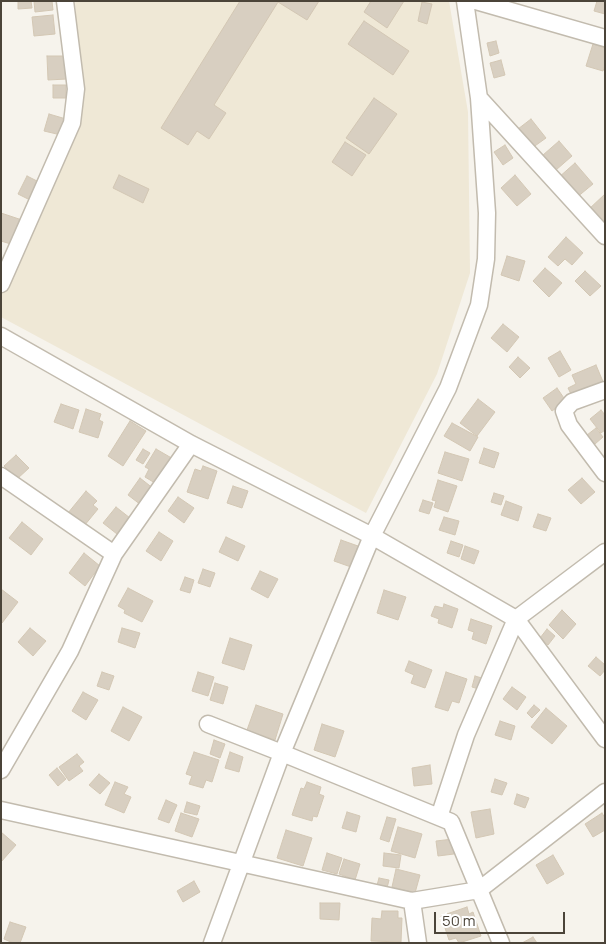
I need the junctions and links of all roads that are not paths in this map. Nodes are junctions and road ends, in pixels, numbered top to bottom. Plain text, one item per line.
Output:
1 (65, 1) edge
2 (465, 1) edge
3 (476, 1) edge
4 (605, 38) edge
5 (479, 98) junction
6 (605, 236) edge
7 (7, 257) edge
8 (1, 284) edge
9 (1, 336) edge
10 (605, 390) edge
11 (191, 444) junction
12 (605, 473) edge
13 (1, 476) edge
14 (372, 536) junction
15 (605, 552) edge
16 (114, 554) junction
17 (516, 619) junction
18 (208, 724) dead end
19 (605, 739) edge
20 (282, 753) junction
21 (1, 770) edge
22 (605, 792) edge
23 (1, 810) edge
24 (439, 817) junction
25 (242, 864) junction
26 (479, 890) junction
27 (412, 901) junction
28 (212, 943) edge
29 (418, 943) edge
30 (501, 943) edge

1 - 7 street
2 - 5 street
3 - 4 street
5 - 6 street
5 - 14 street
7 - 8 street
9 - 11 street
10 - 12 street
11 - 14 street
11 - 16 street
13 - 16 street
14 - 17 street
14 - 20 street
15 - 17 street
16 - 21 street
17 - 19 street
17 - 24 street
18 - 20 street
20 - 24 street
20 - 25 street
22 - 26 street
23 - 25 street
24 - 26 street
25 - 27 street
25 - 28 street
26 - 27 street
26 - 30 street
27 - 29 street

